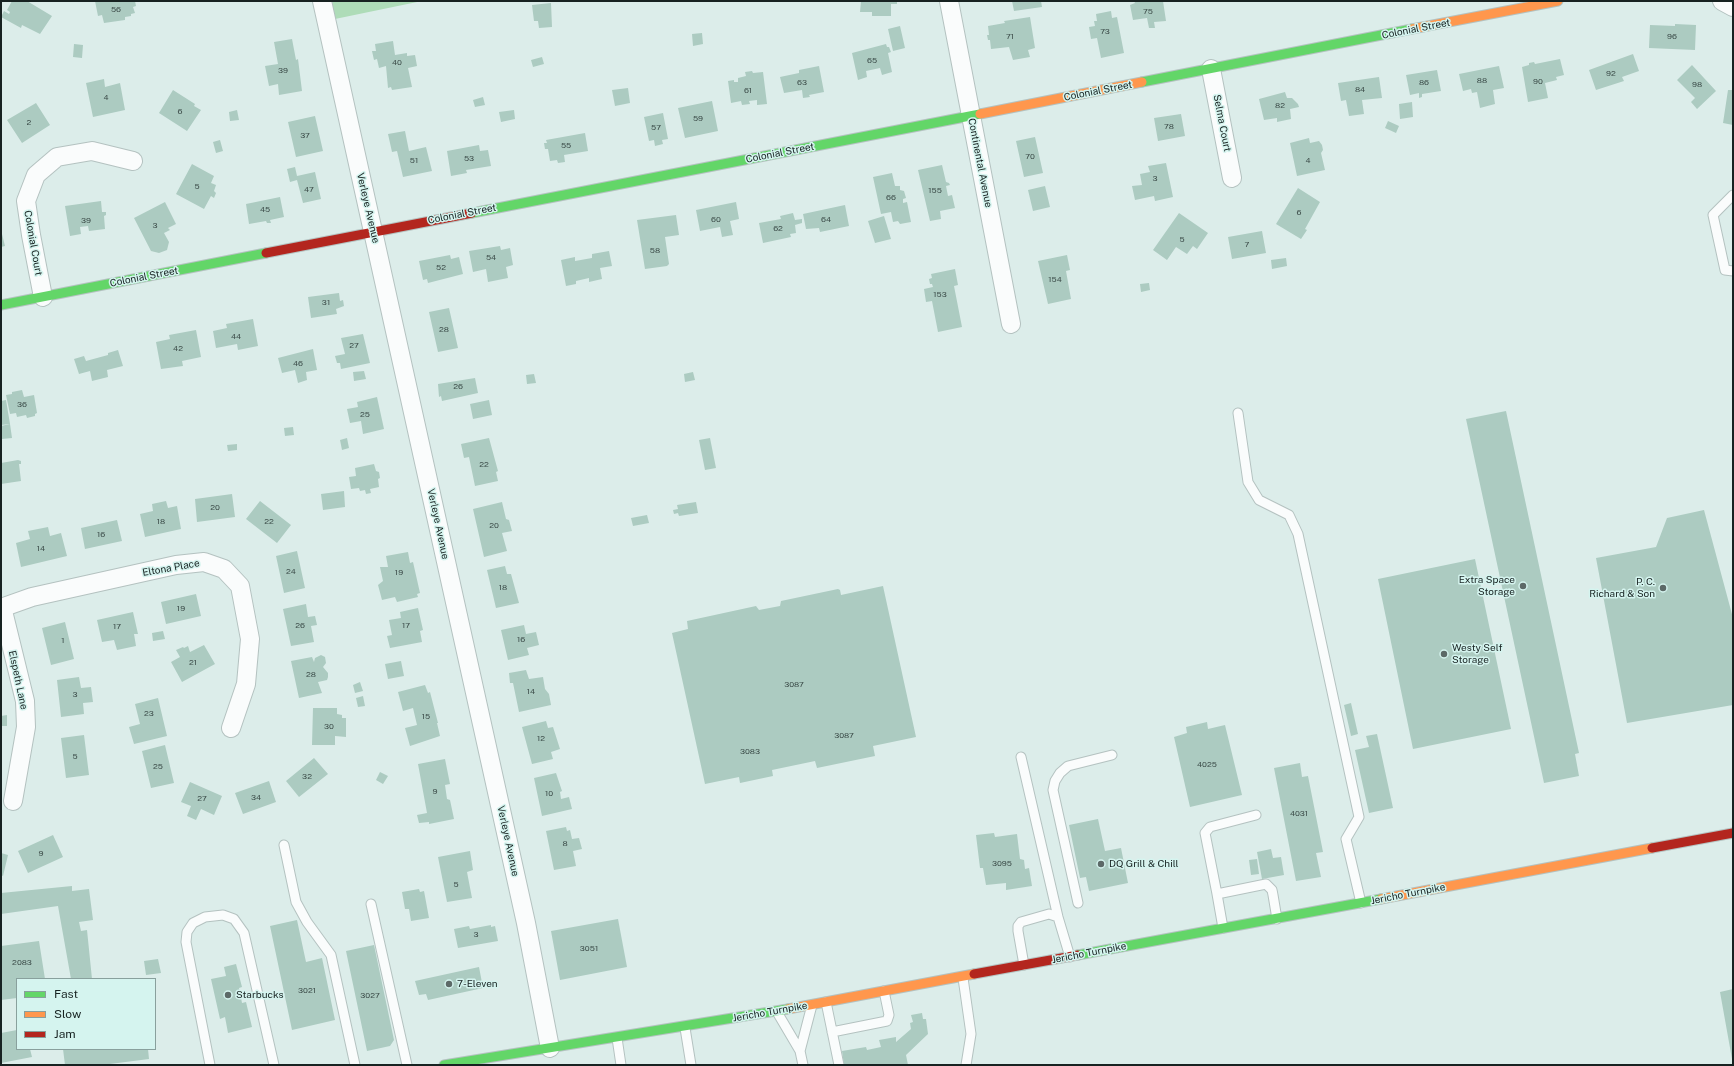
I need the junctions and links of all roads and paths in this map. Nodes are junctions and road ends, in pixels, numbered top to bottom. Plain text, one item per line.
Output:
1 (322, 1) edge
2 (949, 1) edge
3 (1558, 1) edge
4 (1722, 1) edge
5 (1733, 7) edge
6 (1211, 69) junction
7 (970, 116) junction
8 (133, 161) dead end
9 (1232, 178) dead end
10 (1733, 195) edge
11 (374, 231) junction
12 (1733, 270) edge
13 (42, 297) junction
14 (1, 305) edge
15 (1011, 324) dead end
16 (1238, 413) dead end
17 (2, 607) edge
18 (231, 728) dead end
19 (1112, 755) dead end
20 (1021, 757) dead end
21 (13, 801) dead end
22 (1256, 815) dead end
23 (1733, 833) edge
24 (284, 846) dead end
25 (1216, 894) junction
26 (1078, 903) dead end
27 (1361, 903) junction
28 (371, 904) dead end
29 (1058, 917) junction
30 (1278, 918) junction
31 (1223, 928) junction
32 (1070, 957) junction
33 (1024, 965) junction
34 (964, 978) junction
35 (884, 991) junction
36 (826, 1002) junction
37 (812, 1005) junction
38 (777, 1012) junction
39 (685, 1028) junction
40 (832, 1032) junction
41 (617, 1038) junction
42 (550, 1048) junction
43 (800, 1051) junction
44 (210, 1065) edge
45 (274, 1065) edge
46 (355, 1065) edge
47 (407, 1065) edge
48 (444, 1065) edge
49 (621, 1065) edge
50 (690, 1065) edge
51 (803, 1065) edge
52 (839, 1065) edge
53 (966, 1065) edge

1 - 11 street, Verleye Avenue
2 - 7 street, Continental Avenue
3 - 6 street, Colonial Street
4 - 5 street
6 - 7 street, Colonial Street
6 - 9 street, Selma Court
7 - 11 street, Colonial Street
7 - 15 street, Continental Avenue
8 - 13 street, Colonial Court
10 - 12 lane
11 - 13 street, Colonial Street
11 - 42 street, Verleye Avenue
13 - 14 street, Colonial Street
16 - 27 lane
17 - 18 street, Eltona Place
17 - 21 street, Elspeth Lane
19 - 26 lane
20 - 29 lane
22 - 25 lane
23 - 27 street, Jericho Turnpike
24 - 46 lane
25 - 30 lane
25 - 31 lane
27 - 30 street, Jericho Turnpike
28 - 47 lane
29 - 32 lane
29 - 33 lane
30 - 31 street, Jericho Turnpike
31 - 32 street, Jericho Turnpike
32 - 33 street, Jericho Turnpike
33 - 34 street, Jericho Turnpike
34 - 35 street, Jericho Turnpike
34 - 53 lane
35 - 36 street, Jericho Turnpike
35 - 40 lane
36 - 37 street, Jericho Turnpike
36 - 40 lane
37 - 38 street, Jericho Turnpike
37 - 43 lane
38 - 39 street, Jericho Turnpike
38 - 43 lane
39 - 41 street, Jericho Turnpike
39 - 50 lane
40 - 52 lane
41 - 42 street, Jericho Turnpike
41 - 49 lane
42 - 48 street, Jericho Turnpike
43 - 51 lane
44 - 45 lane

